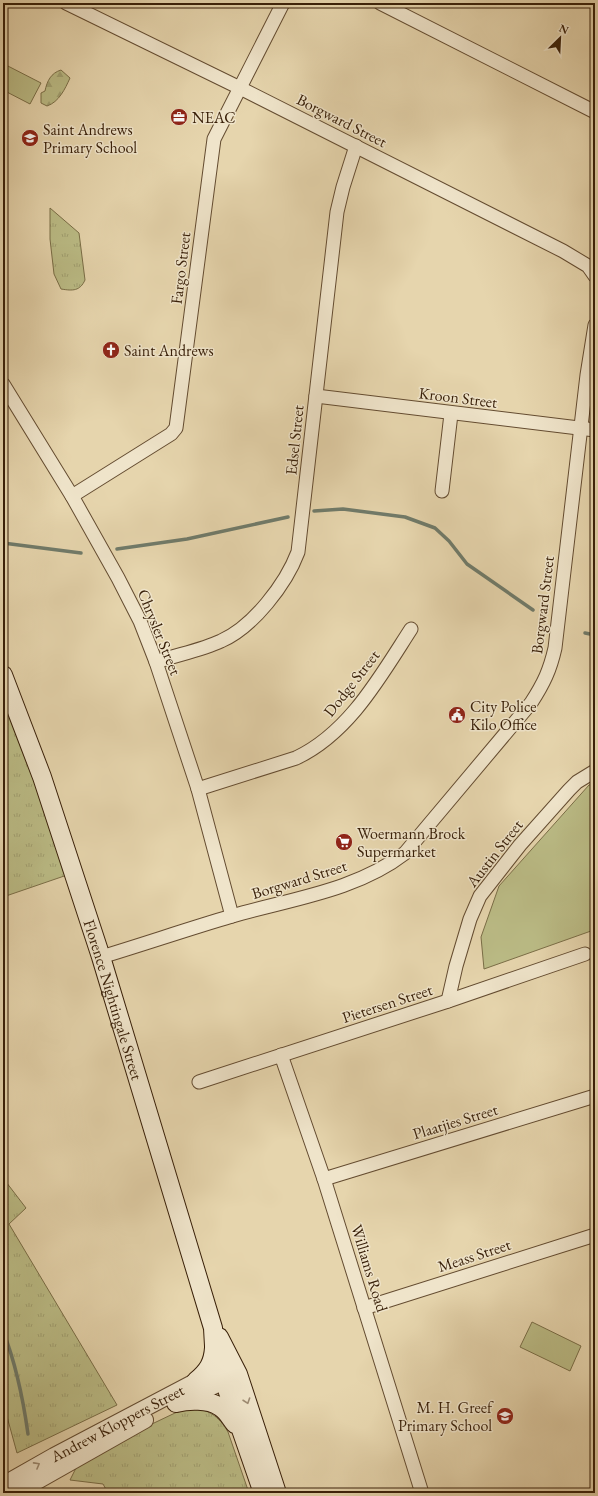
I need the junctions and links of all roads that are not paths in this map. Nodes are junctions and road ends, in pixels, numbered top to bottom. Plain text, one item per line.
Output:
1 (66, 3) edge
2 (284, 3) edge
3 (380, 3) edge
4 (240, 88) junction
5 (595, 112) edge
6 (356, 146) junction
7 (595, 276) edge
8 (595, 325) edge
9 (3, 384) edge
10 (316, 396) junction
11 (451, 414) junction
12 (581, 429) junction
13 (595, 430) edge
14 (442, 491) dead end
15 (72, 496) junction
16 (410, 629) dead end
17 (156, 662) junction
18 (3, 675) edge
19 (595, 771) edge
20 (198, 789) junction
21 (232, 916) junction
22 (585, 954) dead end
23 (101, 958) junction
24 (448, 1001) junction
25 (281, 1055) junction
26 (199, 1082) dead end
27 (595, 1096) edge
28 (324, 1179) junction
29 (595, 1235) edge
30 (364, 1308) junction
31 (213, 1328) junction
32 (214, 1346) junction
33 (229, 1372) junction
34 (196, 1380) junction
35 (176, 1403) junction
36 (247, 1446) junction
37 (3, 1485) edge
38 (16, 1493) edge
39 (263, 1493) edge
40 (277, 1493) edge
41 (422, 1493) edge

1 - 4 street, Borgward Street
2 - 4 street, Fargo Street
3 - 5 street
4 - 6 street, Borgward Street
4 - 15 street, Fargo Street
6 - 7 street, Borgward Street
6 - 10 street, Edsel Street
8 - 12 street, Borgward Street
9 - 15 street, Chrysler Street
10 - 11 street, Kroon Street
10 - 17 street, Edsel Street
11 - 12 street, Kroon Street
11 - 14 street
12 - 13 street, Kroon Street
12 - 21 street, Borgward Street
15 - 17 street, Chrysler Street
16 - 20 street, Dodge Street
17 - 20 street, Chrysler Street
18 - 23 main road, Florence Nightingale Street
19 - 24 street, Austin Street
20 - 21 street, Chrysler Street
21 - 23 street, Borgward Street
22 - 24 street, Pietersen Street
23 - 31 main road, Florence Nightingale Street
24 - 25 street, Pietersen Street
25 - 26 street, Pietersen Street
25 - 28 street, Williams Road
27 - 28 street, Plaatjies Street
28 - 30 street, Williams Road
29 - 30 street, Meass Street
30 - 41 street, Williams Road
31 - 32 main road, Florence Nightingale Street
31 - 33 main road, Florence Nightingale Street
32 - 33 main road, Florence Nightingale Street
32 - 34 main road
33 - 34 street, Andrew Kloppers Street
33 - 35 street, Andrew Kloppers Street
33 - 36 main road, Florence Nightingale Street
33 -> 40 main road, Florence Nightingale Street
37 -> 34 street, Andrew Kloppers Street
35 - 36 main road
35 - 38 street, Andrew Kloppers Street
36 - 39 main road, Florence Nightingale Street

